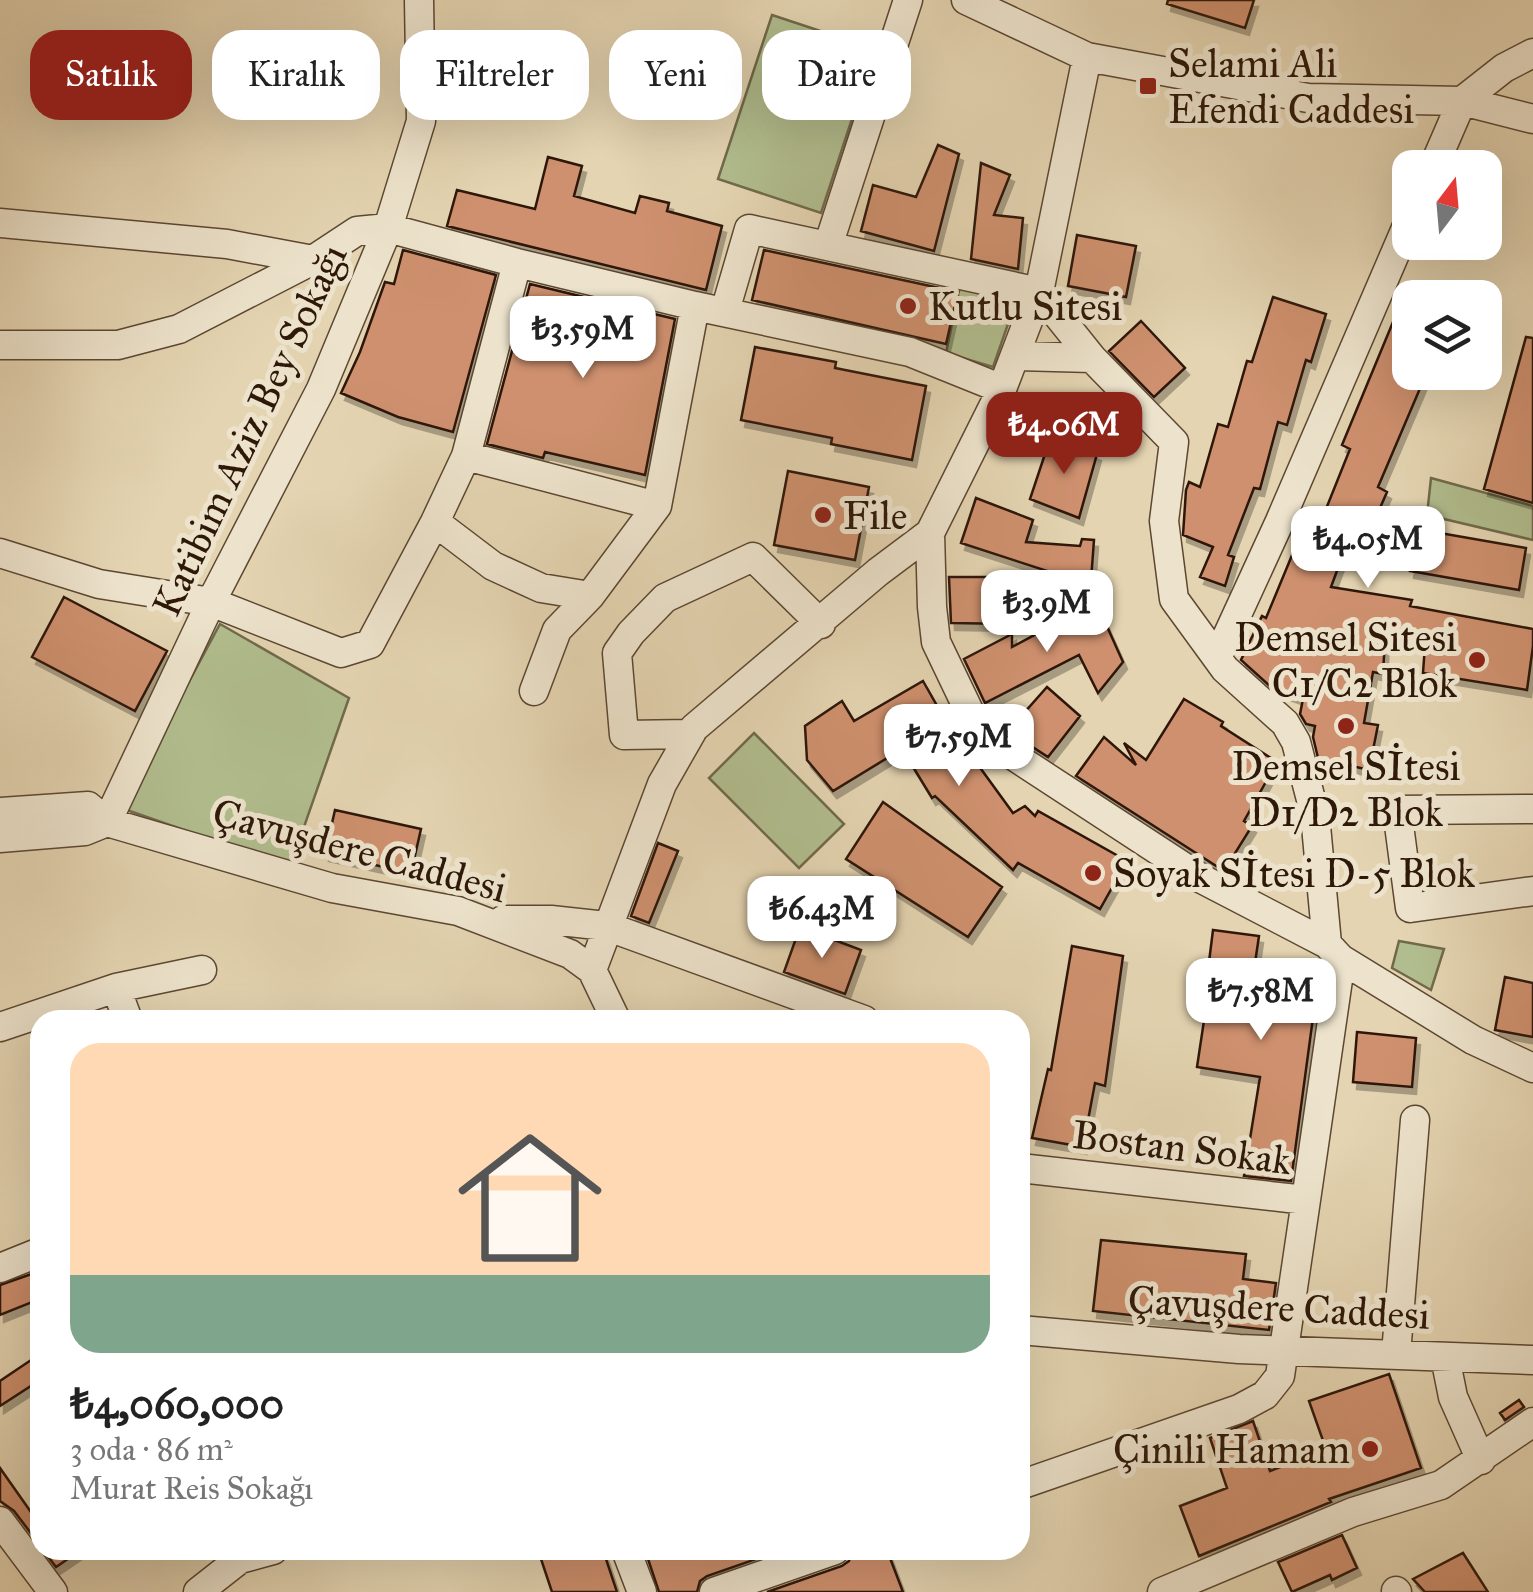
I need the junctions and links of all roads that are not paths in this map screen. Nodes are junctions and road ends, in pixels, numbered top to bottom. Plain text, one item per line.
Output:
1 (419, 0) edge
2 (908, 0) edge
3 (966, 0) edge
4 (1533, 53) edge
5 (1087, 56) junction
6 (1462, 102) junction
7 (1533, 119) edge
8 (1441, 150) edge
9 (0, 222) edge
10 (388, 228) junction
11 (828, 246) junction
12 (314, 260) junction
13 (1392, 260) edge
14 (518, 263) junction
15 (1039, 292) junction
16 (695, 306) junction
17 (726, 311) junction
18 (0, 344) edge
19 (1017, 356) junction
20 (1092, 358) junction
21 (1002, 389) junction
22 (466, 456) junction
23 (657, 506) junction
24 (435, 522) junction
25 (930, 533) junction
26 (0, 552) edge
27 (590, 596) junction
28 (211, 602) junction
29 (821, 624) junction
30 (1218, 656) junction
31 (534, 691) dead end
32 (690, 734) junction
33 (1533, 809) edge
34 (0, 812) edge
35 (106, 822) junction
36 (0, 838) edge
37 (1533, 890) edge
38 (484, 920) junction
39 (606, 926) junction
40 (1334, 951) junction
41 (202, 970) dead end
42 (592, 970) junction
43 (116, 988) junction
44 (52, 1010) edge
45 (124, 1010) edge
46 (611, 1010) edge
47 (837, 1010) edge
48 (30, 1018) edge
49 (0, 1028) edge
50 (1533, 1068) edge
51 (1415, 1120) dead end
52 (1030, 1169) edge
53 (1306, 1200) junction
54 (30, 1256) edge
55 (0, 1268) edge
56 (1030, 1331) edge
57 (1285, 1350) junction
58 (1396, 1354) junction
59 (1444, 1357) junction
60 (1533, 1360) edge
61 (1533, 1422) edge
62 (1481, 1460) junction
63 (1030, 1482) edge
64 (0, 1520) edge
65 (239, 1560) edge
66 (630, 1560) edge
67 (805, 1560) edge
68 (53, 1592) edge
69 (198, 1592) edge
70 (642, 1592) edge
71 (714, 1592) edge
72 (1162, 1592) edge

1 - 10 street, Katibim Aziz Bey Sokağı
2 - 11 street
3 - 5 street
4 - 6 street
5 - 6 street
5 - 15 street
6 - 7 street
6 - 8 street
9 - 12 street
10 - 12 street
10 - 14 street
10 - 28 street, Katibim Aziz Bey Sokağı
11 - 15 street
11 - 17 street
12 - 18 street
13 - 30 street
14 - 16 street
14 - 22 street
15 - 19 street
15 - 20 street
16 - 17 street
16 - 23 street
17 - 21 street
19 - 20 street
19 - 21 street
20 - 30 street
21 - 25 street
22 - 23 street
22 - 24 street
23 - 27 street
24 - 27 street
24 - 28 street
25 - 29 street
25 - 40 street
26 - 28 street
27 - 31 street
28 - 35 street, Katibim Aziz Bey Sokağı
29 - 32 street
29 - 32 street
30 - 40 street
32 - 39 street
33 - 37 street
34 - 35 street, Çavuşdere Caddesi
35 - 36 street, Çavuşdere Caddesi
35 - 38 street, Çavuşdere Caddesi
38 - 39 street
38 - 42 street, Çavuşdere Caddesi
39 - 42 street
39 - 47 street
40 - 50 street
40 - 53 street
41 - 43 street
42 - 46 street
43 - 44 street
43 - 45 street
48 - 49 street
51 - 58 street
52 - 53 street, Bostan Sokak
53 - 57 street, Bostan Sokak
54 - 55 street
56 - 57 street, Çavuşdere Caddesi
57 - 58 street, Çavuşdere Caddesi
57 - 63 street, Bostan Sokak
58 - 59 street, Çavuşdere Caddesi
59 - 60 street, Çavuşdere Caddesi
59 - 62 street
61 - 62 street
62 - 72 street
64 - 68 street
65 - 69 street
66 - 70 street
67 - 71 street

